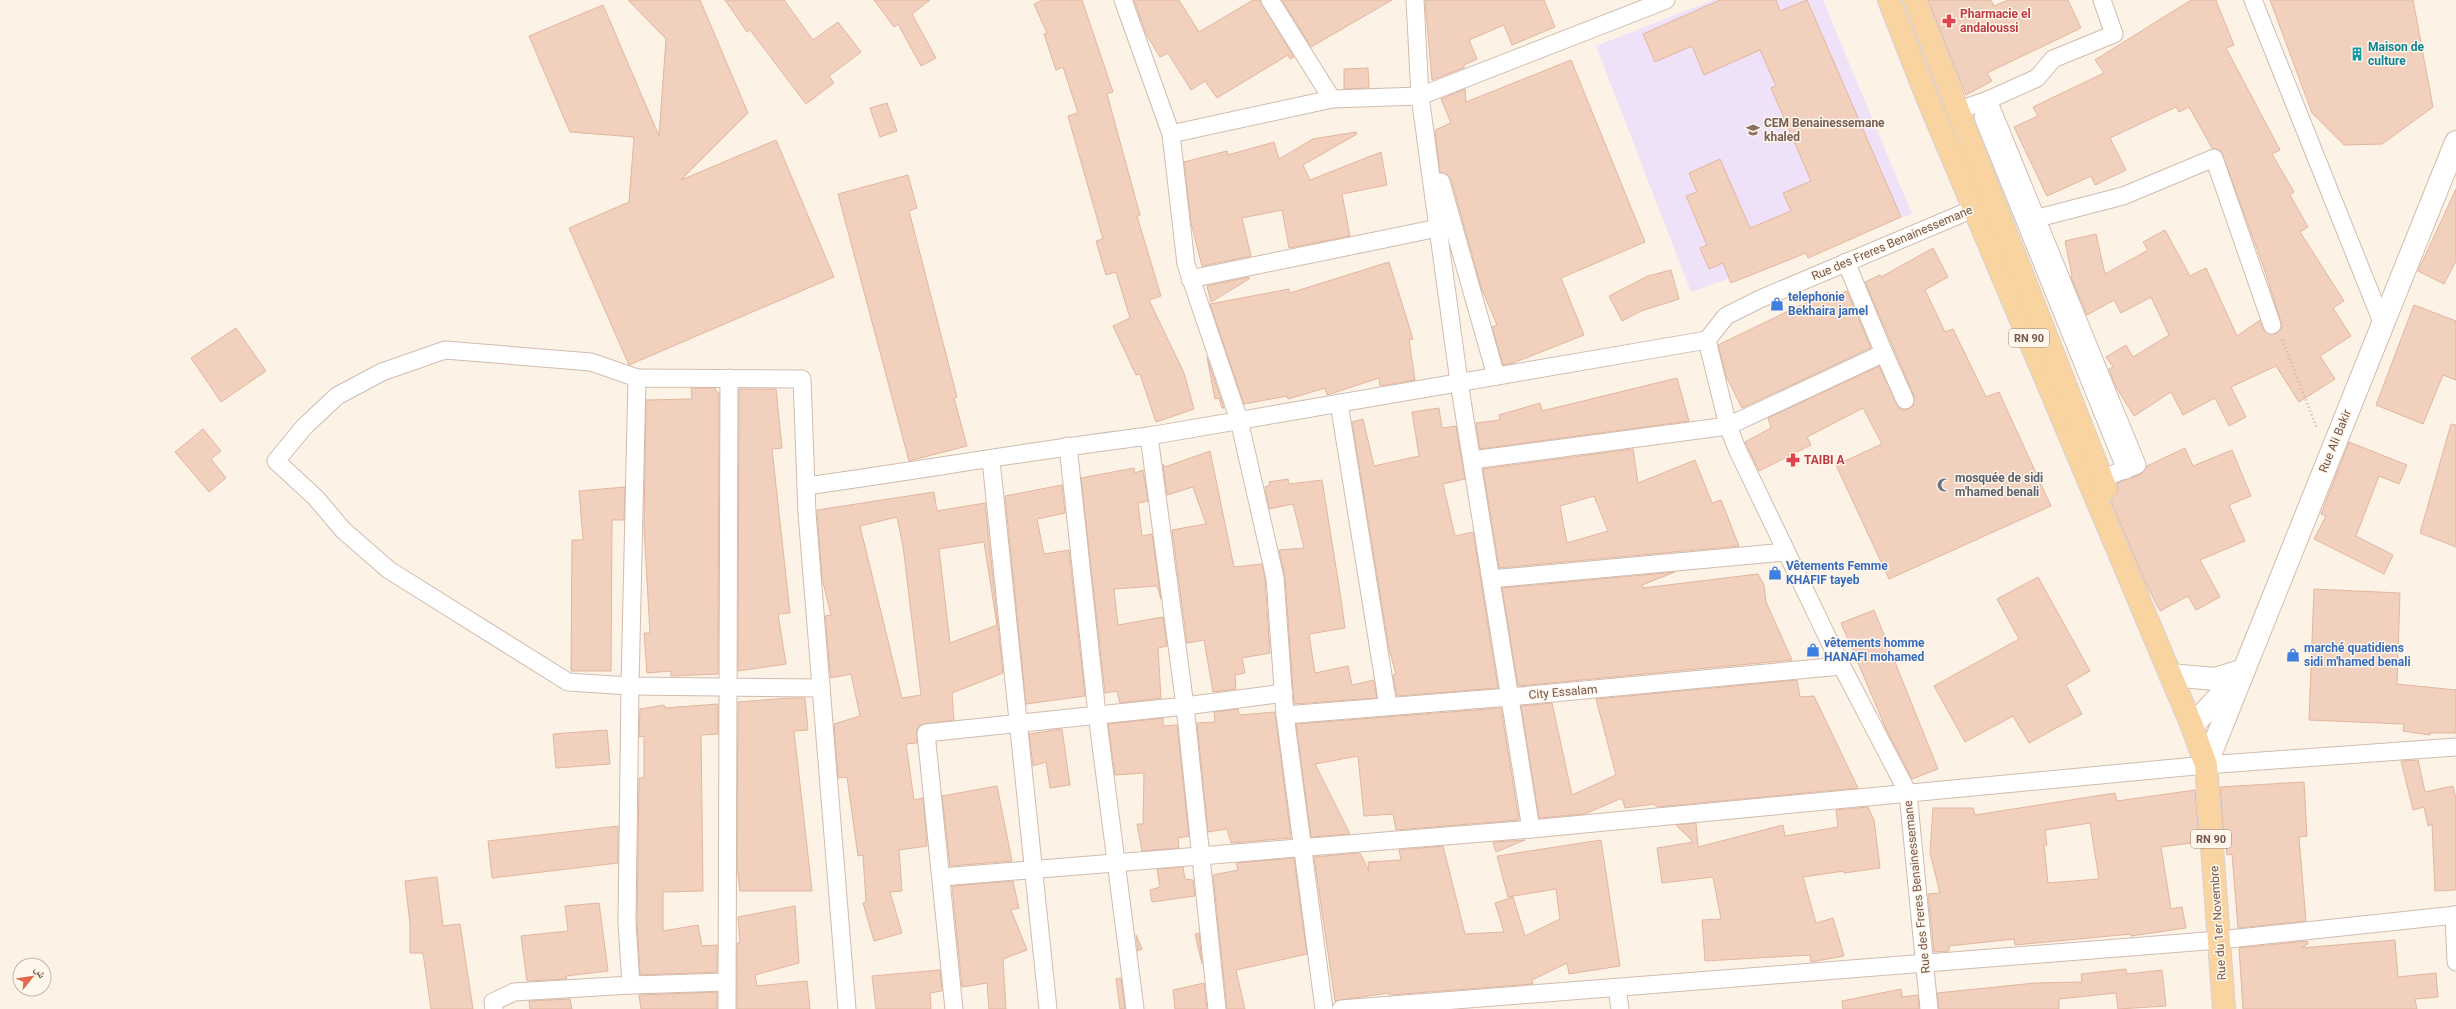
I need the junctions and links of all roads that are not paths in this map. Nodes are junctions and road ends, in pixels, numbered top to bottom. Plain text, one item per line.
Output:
1 (1123, 0) edge
2 (1270, 0) edge
3 (1415, 0) edge
4 (1666, 0) edge
5 (1889, 0) edge
6 (1915, 0) edge
7 (2102, 0) edge
8 (2254, 0) edge
9 (1420, 96) junction
10 (1332, 99) junction
11 (1975, 104) junction
12 (1424, 122) junction
13 (1171, 134) junction
14 (2456, 142) edge
15 (1994, 200) junction
16 (1974, 208) junction
17 (2038, 218) junction
18 (1438, 228) junction
19 (1846, 262) junction
20 (1190, 279) junction
21 (2382, 322) junction
22 (2272, 325) road end
23 (1707, 340) junction
24 (1884, 353) junction
25 (1496, 376) junction
26 (637, 378) junction
27 (729, 378) junction
28 (1459, 382) junction
29 (1905, 400) dead end
30 (1339, 403) junction
31 (1238, 420) junction
32 (1728, 426) junction
33 (1149, 436) junction
34 (1068, 446) junction
35 (991, 460) junction
36 (1472, 460) junction
37 (2126, 470) junction
38 (2103, 478) junction
39 (806, 486) junction
40 (1786, 552) junction
41 (1491, 579) junction
42 (1841, 666) junction
43 (2244, 670) junction
44 (2170, 675) junction
45 (630, 686) junction
46 (730, 687) junction
47 (821, 688) junction
48 (1284, 693) junction
49 (1509, 697) junction
50 (1185, 706) junction
51 (1388, 706) junction
52 (1097, 714) junction
53 (1285, 715) junction
54 (1020, 723) junction
55 (2192, 726) junction
56 (2456, 747) edge
57 (2206, 765) junction
58 (1908, 793) junction
59 (1531, 829) junction
60 (1302, 846) junction
61 (1200, 855) junction
62 (1117, 863) junction
63 (1033, 869) junction
64 (942, 876) junction
65 (2455, 915) edge
66 (2219, 940) junction
67 (2456, 962) edge
68 (1925, 963) junction
69 (727, 982) junction
70 (631, 985) junction
71 (1617, 988) junction
72 (494, 1009) edge
73 (727, 1009) edge
74 (847, 1009) edge
75 (954, 1009) edge
76 (1048, 1009) edge
77 (1135, 1009) edge
78 (1217, 1009) edge
79 (1324, 1009) edge
80 (1341, 1009) edge
81 (1620, 1009) edge
82 (1929, 1009) edge
83 (2224, 1009) edge

1 - 13 street
2 - 10 street
3 - 9 street
4 - 9 street
5 - 16 main road, RN 90
6 - 11 main road, RN 90
7 - 11 street
8 - 21 street
9 - 10 street
9 - 12 street
10 - 13 street
11 - 15 main road, RN 90
11 - 17 street
11 - 37 street
12 - 18 street
12 - 25 street
13 - 20 street
14 - 21 street, Rue Ali Bakir
15 - 16 street, Rue des Freres Benainessemane
15 - 38 main road, RN 90
16 - 19 street, Rue des Freres Benainessemane
16 - 44 main road, RN 90
17 - 22 street
17 - 37 street
18 - 20 street
18 - 28 street
19 - 23 street, Rue des Freres Benainessemane
19 - 24 street
20 - 31 street
21 - 43 street, Rue Ali Bakir
23 - 25 street
23 - 32 street, Rue des Freres Benainessemane
24 - 29 street
24 - 32 street
25 - 28 street
26 - 27 street
26 - 45 street
26 - 45 street
27 - 39 street
27 - 46 street
28 - 30 street
28 - 36 street
30 - 31 street
30 - 51 street
31 - 33 street
31 - 48 street
32 - 36 street
32 - 40 street, Rue des Freres Benainessemane
33 - 34 street
33 - 50 street
34 - 35 street
34 - 52 street
35 - 39 street
35 - 54 street
36 - 41 street
37 - 38 street
38 - 44 main road, RN 90
39 - 47 street
40 - 41 street
40 - 42 street, Rue des Freres Benainessemane
41 - 49 street
42 - 49 street, City Essalam
42 - 58 street, Rue des Freres Benainessemane
43 - 44 street
43 - 55 street, Rue Ali Bakir
43 - 57 street
44 - 55 main road, Rue du 1er Novembre / RN 90
45 - 46 street
45 - 70 street
46 - 47 street
46 - 69 street
47 - 74 street
48 - 50 street
48 - 53 street
49 - 51 street, City Essalam
49 - 59 street
50 - 52 street
50 - 61 street
51 - 53 street, City Essalam
52 - 54 street
52 - 62 street
53 - 60 street
54 - 63 street
54 - 64 street
55 - 57 main road, Rue du 1er Novembre / RN 90
56 - 57 street
57 - 58 street
57 - 66 main road, Rue du 1er Novembre / RN 90
58 - 59 street
58 - 68 street, Rue des Freres Benainessemane
59 - 60 street
60 - 61 street
60 - 79 street
61 - 62 street
61 - 78 street
62 - 63 street
62 - 77 street
63 - 64 street
63 - 76 street
64 - 75 street
65 - 66 street
65 - 67 street
66 - 68 street
66 - 83 main road, Rue du 1er Novembre / RN 90
68 - 71 street
68 - 82 street, Rue des Freres Benainessemane
69 - 70 street
69 - 73 street
70 - 72 street
71 - 80 street
71 - 81 street

